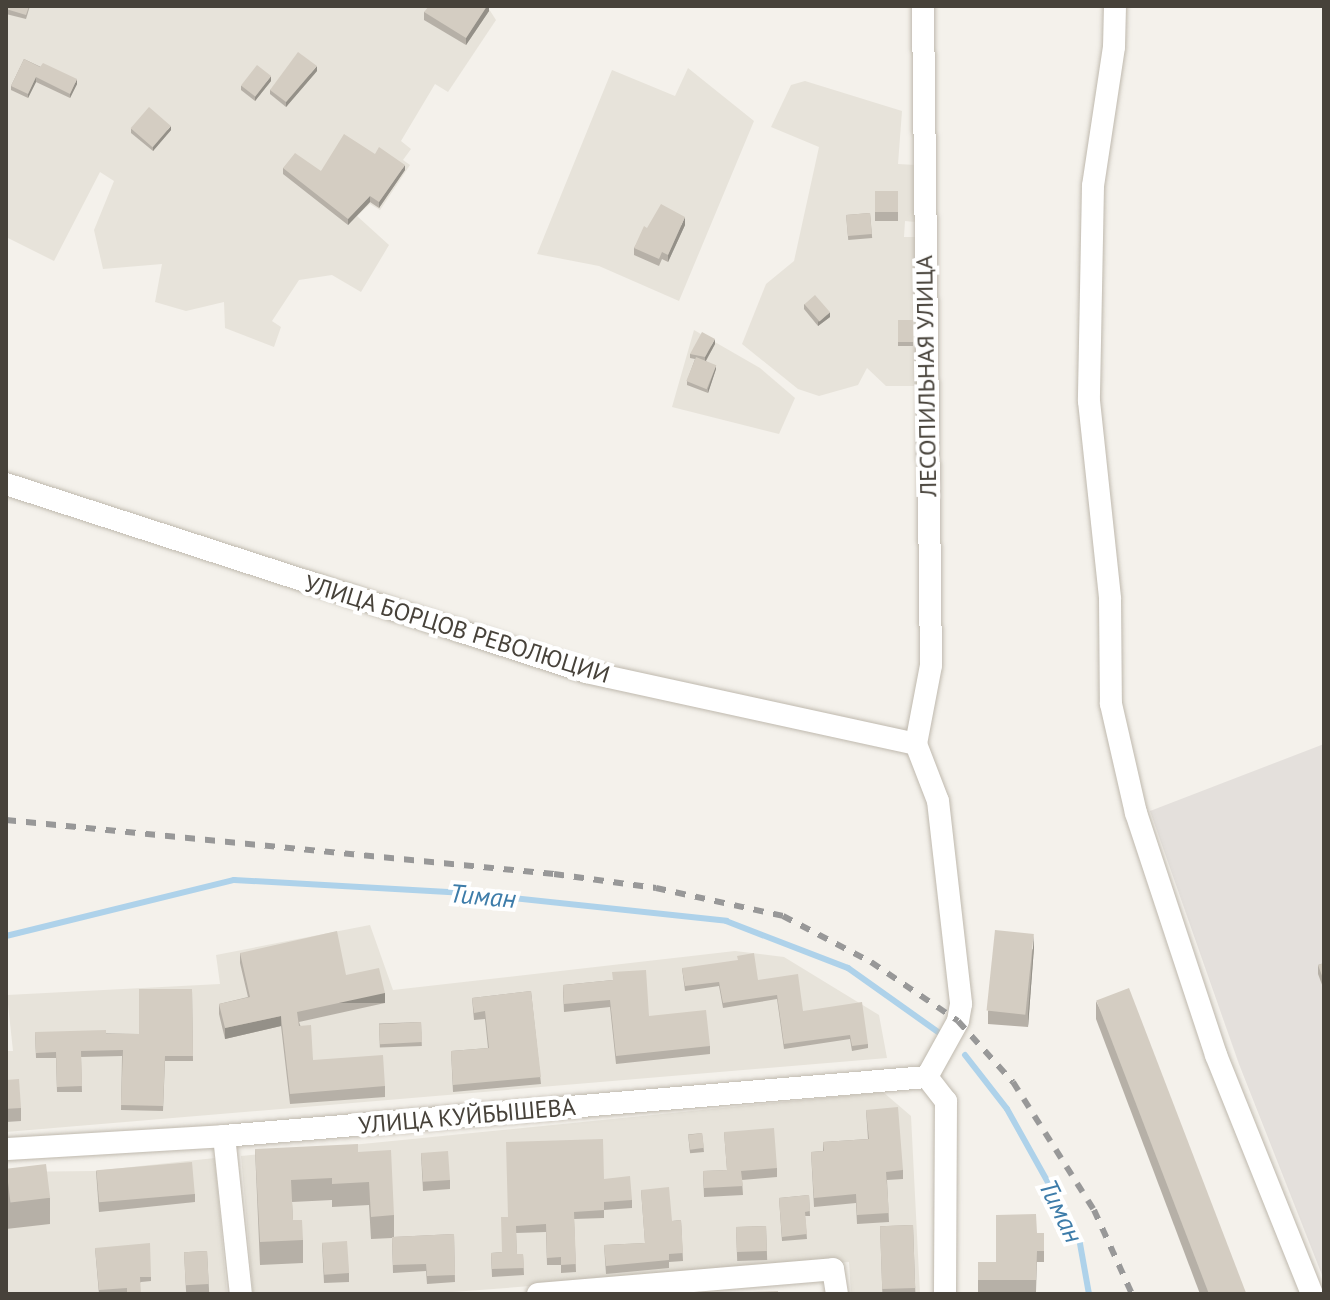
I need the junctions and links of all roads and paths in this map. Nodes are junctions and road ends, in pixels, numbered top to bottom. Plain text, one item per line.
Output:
1 (923, 6) edge
2 (1115, 6) edge
3 (6, 484) edge
4 (916, 744) junction
5 (927, 1077) junction
6 (224, 1136) junction
7 (6, 1149) edge
8 (241, 1294) edge
9 (538, 1294) edge
10 (837, 1294) edge
11 (945, 1294) edge
12 (1312, 1294) edge

1 - 4 street, ЛЕСОПИЛЬНАЯ УЛИЦА
2 - 12 street
3 - 4 street, УЛИЦА БОРЦОВ РЕВОЛЮЦИИ
4 - 5 street
5 - 6 street, УЛИЦА КУЙБЫШЕВА
5 - 11 street
6 - 7 street, УЛИЦА КУЙБЫШЕВА
6 - 8 street
9 - 10 street

